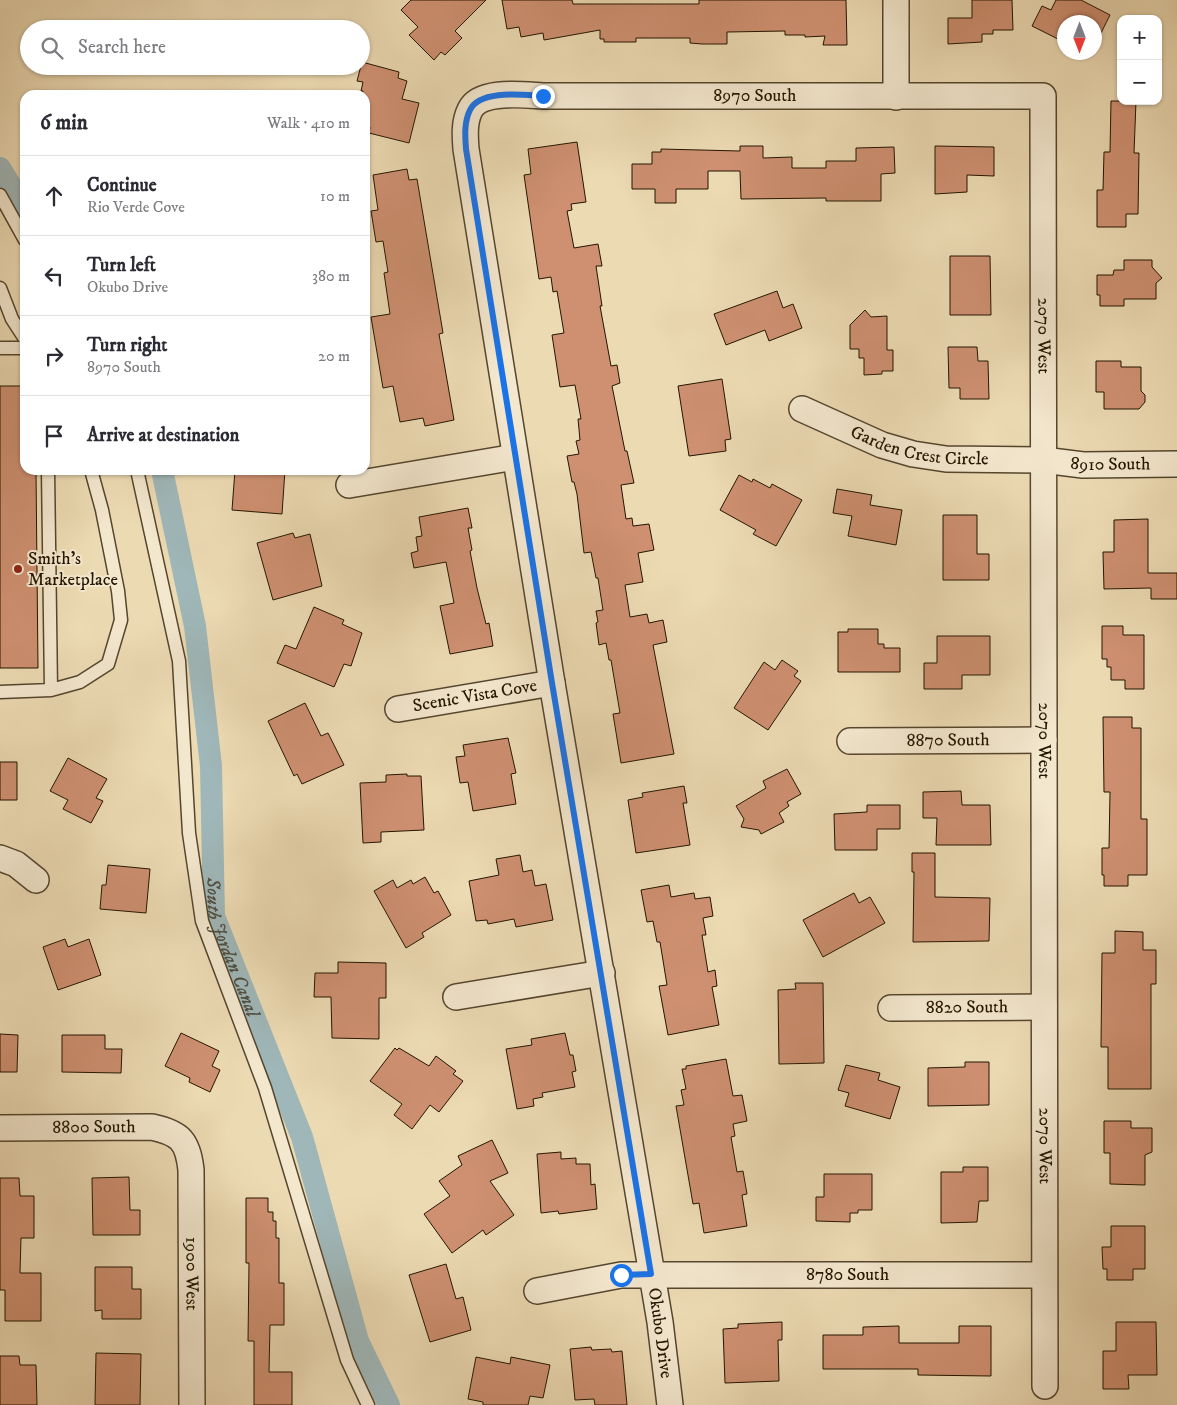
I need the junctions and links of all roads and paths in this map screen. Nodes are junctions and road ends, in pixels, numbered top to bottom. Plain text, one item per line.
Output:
1 (896, 0) edge
2 (1043, 96) joint
3 (896, 97) junction
4 (470, 108) joint
5 (0, 195) edge
6 (20, 231) edge
7 (0, 288) edge
8 (20, 331) edge
9 (0, 348) edge
10 (20, 348) edge
11 (802, 409) dead end
12 (515, 457) junction
13 (1043, 460) junction
14 (1177, 464) edge
15 (48, 475) edge
16 (92, 475) edge
17 (138, 475) edge
18 (349, 485) dead end
19 (552, 683) junction
20 (51, 690) junction
21 (0, 692) edge
22 (398, 709) dead end
23 (1044, 740) junction
24 (850, 741) dead end
25 (0, 858) edge
26 (36, 880) dead end
27 (602, 973) junction
28 (456, 997) dead end
29 (1044, 1007) junction
30 (891, 1008) dead end
31 (0, 1128) edge
32 (184, 1142) joint
33 (651, 1274) junction
34 (1044, 1275) junction
35 (537, 1291) dead end
36 (1045, 1386) dead end
37 (192, 1405) edge
38 (368, 1405) edge
39 (670, 1405) edge

1 - 3 street
2 - 3 street, 8970 South
2 - 13 street, 2070 West
3 - 4 street, 8970 South
4 - 12 street, Okubo Drive
5 - 6 lane
7 - 8 lane
9 - 10 lane
11 - 13 street, Garden Crest Circle
12 - 18 street
12 - 19 street, Okubo Drive
13 - 14 street, 8910 South
13 - 23 street, 2070 West
15 - 20 lane
16 - 20 lane
17 - 38 lane
19 - 22 street, Scenic Vista Cove
19 - 27 street, Okubo Drive
20 - 21 lane
23 - 24 street, 8870 South
23 - 29 street, 2070 West
25 - 26 street
27 - 28 street
27 - 33 street, Okubo Drive
29 - 30 street, 8820 South
29 - 34 street, 2070 West
31 - 32 street, 8800 South
32 - 37 street, 1900 West
33 - 34 street, 8780 South
33 - 35 street, 8780 South
33 - 39 street, Okubo Drive
34 - 36 street, 2070 West

